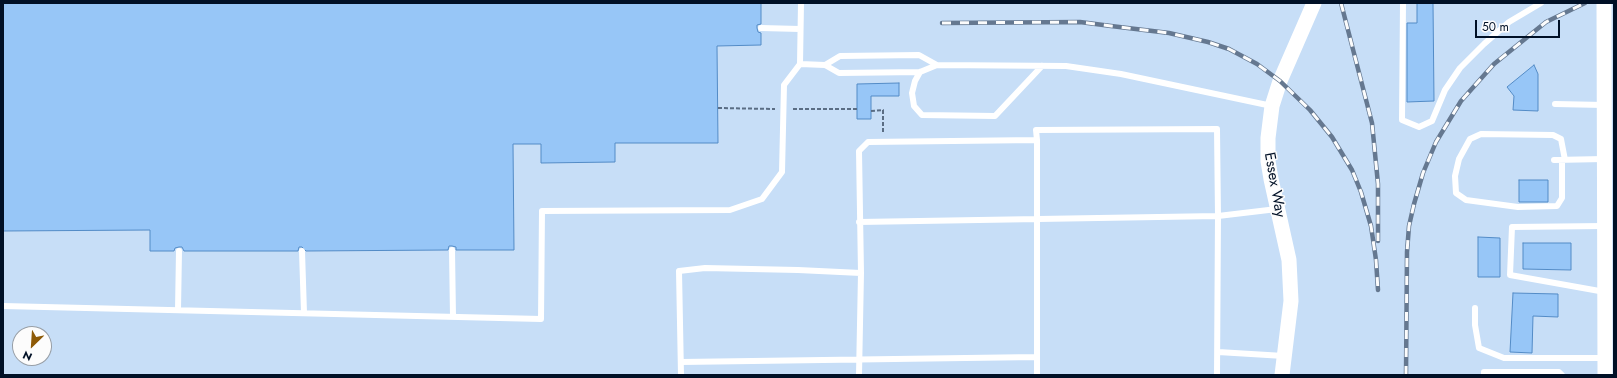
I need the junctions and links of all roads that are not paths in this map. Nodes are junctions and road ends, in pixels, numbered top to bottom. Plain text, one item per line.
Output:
1 (801, 3) edge
2 (1314, 3) edge
3 (1402, 3) edge
4 (1541, 3) edge
5 (1604, 3) edge
6 (761, 28) dead end
7 (800, 28) junction
8 (800, 64) junction
9 (825, 65) junction
10 (937, 65) junction
11 (1042, 66) junction
12 (920, 72) junction
13 (1555, 104) dead end
14 (1604, 105) junction
15 (1272, 106) junction
16 (1036, 140) junction
17 (1604, 159) junction
18 (1554, 160) dead end
19 (1564, 160) junction
20 (1277, 209) junction
21 (1218, 216) junction
22 (1036, 219) junction
23 (859, 222) junction
24 (1604, 226) junction
25 (452, 250) dead end
26 (179, 251) dead end
27 (302, 251) dead end
28 (861, 273) junction
29 (1605, 292) junction
30 (3, 306) edge
31 (1475, 308) dead end
32 (178, 310) junction
33 (304, 313) junction
34 (453, 317) junction
35 (1218, 352) junction
36 (1284, 356) junction
37 (1037, 357) junction
38 (1605, 358) junction
39 (859, 360) junction
40 (681, 362) junction
41 (681, 375) edge
42 (859, 375) edge
43 (1037, 375) edge
44 (1217, 375) edge
45 (1282, 375) edge
46 (1484, 375) edge
47 (1562, 375) edge
48 (1605, 375) edge

1 - 7 lane
2 - 15 street, Essex Way
3 - 4 lane
5 - 14 street
6 - 7 lane
7 - 8 lane
8 - 9 lane
8 - 34 lane
9 - 10 lane
9 - 12 lane
10 - 11 lane
10 - 12 lane
11 - 12 lane
11 - 15 lane
13 - 14 lane
14 - 17 street
15 - 20 street, Essex Way
16 - 21 lane
16 - 22 lane
16 - 23 lane
17 - 19 lane
17 - 24 street
18 - 19 lane
19 - 19 lane
20 - 21 lane
20 - 36 street, Essex Way
21 - 22 lane
21 - 35 lane
22 - 23 lane
22 - 37 lane
23 - 28 lane
24 - 29 street
24 - 29 lane
25 - 34 lane
26 - 32 lane
27 - 33 lane
28 - 39 lane
28 - 40 lane
29 - 38 street
30 - 32 lane
31 - 38 lane
32 - 33 lane
33 - 34 lane
35 - 36 lane
35 - 44 lane
36 - 45 street, Essex Way
37 - 39 lane
37 - 43 lane
38 - 48 street
39 - 40 lane
39 - 42 lane
40 - 41 lane
46 - 47 lane

